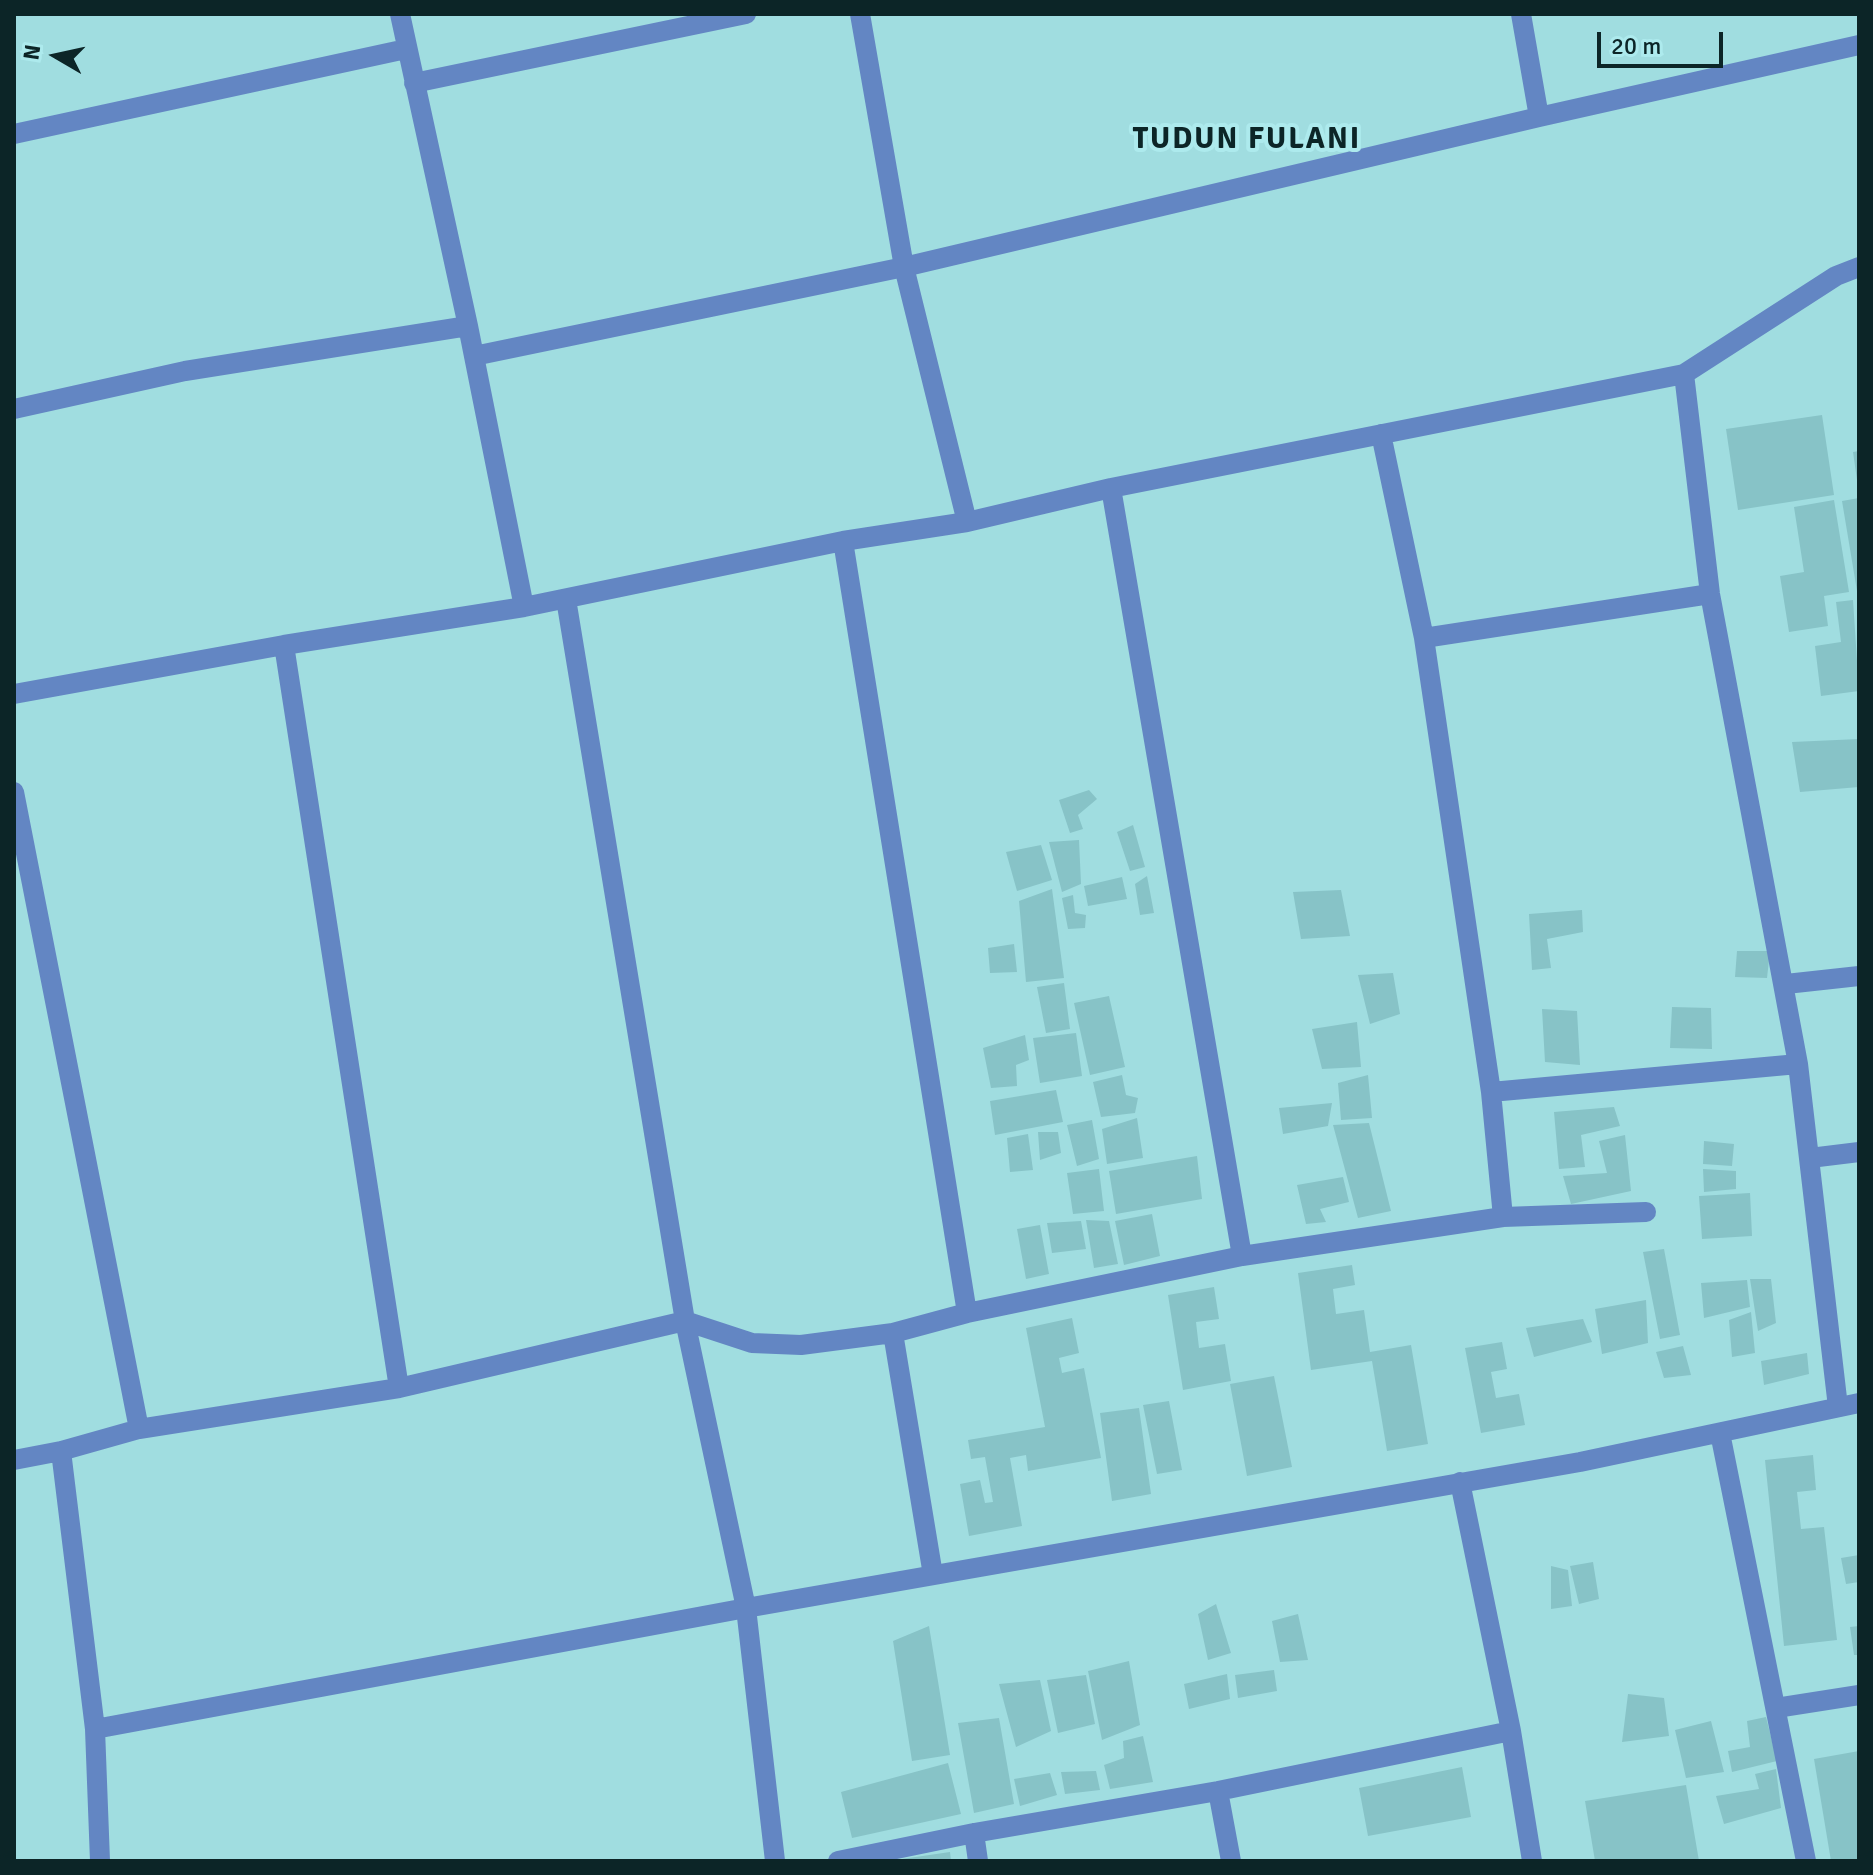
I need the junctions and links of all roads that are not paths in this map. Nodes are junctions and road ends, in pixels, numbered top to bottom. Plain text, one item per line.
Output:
1 (400, 14) edge
2 (746, 14) edge
3 (860, 14) edge
4 (1521, 14) edge
5 (1859, 45) edge
6 (406, 49) junction
7 (414, 83) junction
8 (1539, 117) junction
9 (14, 134) edge
10 (904, 267) junction
11 (1859, 267) edge
12 (468, 326) junction
13 (474, 356) junction
14 (1684, 374) junction
15 (14, 409) edge
16 (1381, 434) junction
17 (1111, 488) junction
18 (967, 522) junction
19 (843, 541) junction
20 (1710, 594) junction
21 (566, 599) junction
22 (524, 607) junction
23 (1424, 638) junction
24 (284, 645) junction
25 (14, 694) edge
26 (14, 792) edge
27 (1859, 976) edge
28 (1786, 984) junction
29 (1798, 1064) junction
30 (1491, 1092) junction
31 (1859, 1152) edge
32 (1810, 1158) junction
33 (1646, 1212) dead end
34 (1503, 1217) junction
35 (1242, 1256) junction
36 (967, 1313) junction
37 (685, 1321) junction
38 (893, 1333) junction
39 (399, 1388) junction
40 (1859, 1403) edge
41 (1838, 1407) junction
42 (139, 1429) junction
43 (1720, 1433) junction
44 (61, 1451) junction
45 (14, 1460) edge
46 (1460, 1482) junction
47 (933, 1575) junction
48 (746, 1608) junction
49 (1859, 1695) edge
50 (1776, 1708) junction
51 (95, 1729) junction
52 (1511, 1731) junction
53 (1218, 1791) junction
54 (974, 1833) junction
55 (100, 1861) edge
56 (775, 1861) edge
57 (838, 1861) edge
58 (978, 1861) edge
59 (1231, 1861) edge
60 (1532, 1861) edge
61 (1806, 1861) edge

1 - 6 street
2 - 7 street
3 - 10 street
4 - 8 street
5 - 8 street
6 - 7 street
6 - 9 street
7 - 12 street
8 - 10 street
10 - 13 street
10 - 18 street
11 - 14 street
12 - 13 street
12 - 15 street
13 - 22 street
14 - 16 street
14 - 20 street
16 - 17 street
16 - 23 street
17 - 18 street
17 - 35 street
18 - 19 street
19 - 21 street
19 - 36 street
20 - 23 street
20 - 28 street
21 - 22 street
21 - 37 street
22 - 24 street
23 - 30 street
24 - 25 street
24 - 39 street
26 - 42 street
27 - 28 street
28 - 29 street
29 - 30 street
29 - 32 street
30 - 34 street
31 - 32 street
32 - 41 street
33 - 34 street
34 - 35 street
35 - 36 street
36 - 38 street
37 - 38 street
37 - 39 street
37 - 48 street
38 - 47 street
39 - 42 street
40 - 41 street
41 - 43 street
42 - 44 street
43 - 46 street
43 - 50 street
44 - 45 street
44 - 51 street
46 - 47 street
46 - 52 street
47 - 48 street
48 - 51 street
48 - 56 street
49 - 50 street
50 - 61 street
51 - 55 street
52 - 53 street
52 - 60 street
53 - 54 street
53 - 59 street
54 - 57 street
54 - 58 street

